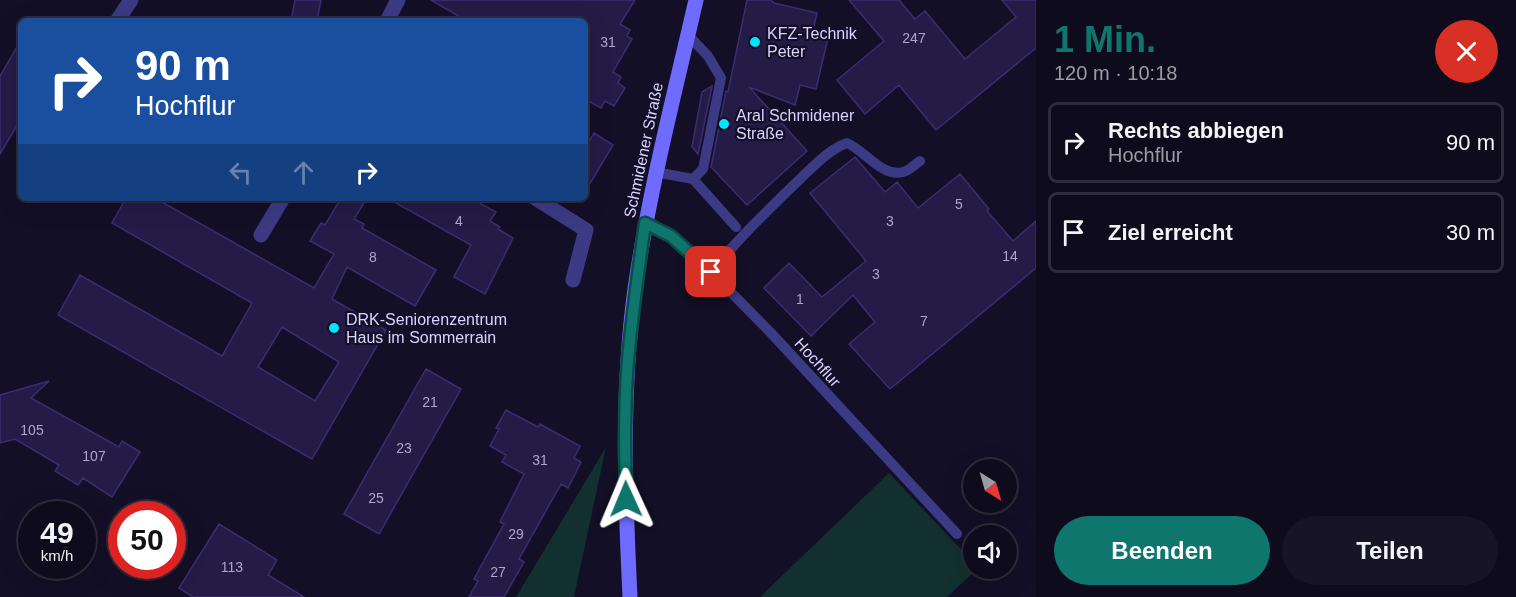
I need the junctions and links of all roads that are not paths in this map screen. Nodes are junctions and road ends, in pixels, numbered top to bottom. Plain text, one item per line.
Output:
1 (131, 0) edge
2 (398, 0) edge
3 (696, 0) edge
4 (119, 18) edge
5 (389, 18) edge
6 (688, 35) junction
7 (920, 161) dead end
8 (655, 172) junction
9 (693, 178) junction
10 (281, 201) edge
11 (540, 201) edge
12 (645, 223) junction
13 (736, 227) dead end
14 (261, 235) dead end
15 (711, 272) junction
16 (573, 280) dead end
17 (957, 534) dead end
18 (630, 597) edge

1 - 4 street
2 - 5 street
3 - 6 main road, Schmidener Straße
6 - 8 main road, Schmidener Straße
6 - 9 lane
7 - 15 lane
8 - 9 lane
8 - 12 main road, Schmidener Straße
9 - 13 lane
10 - 14 street
11 - 16 street
12 - 15 lane, Hochflur
12 - 18 main road, Schmidener Straße
15 - 17 lane, Hochflur

